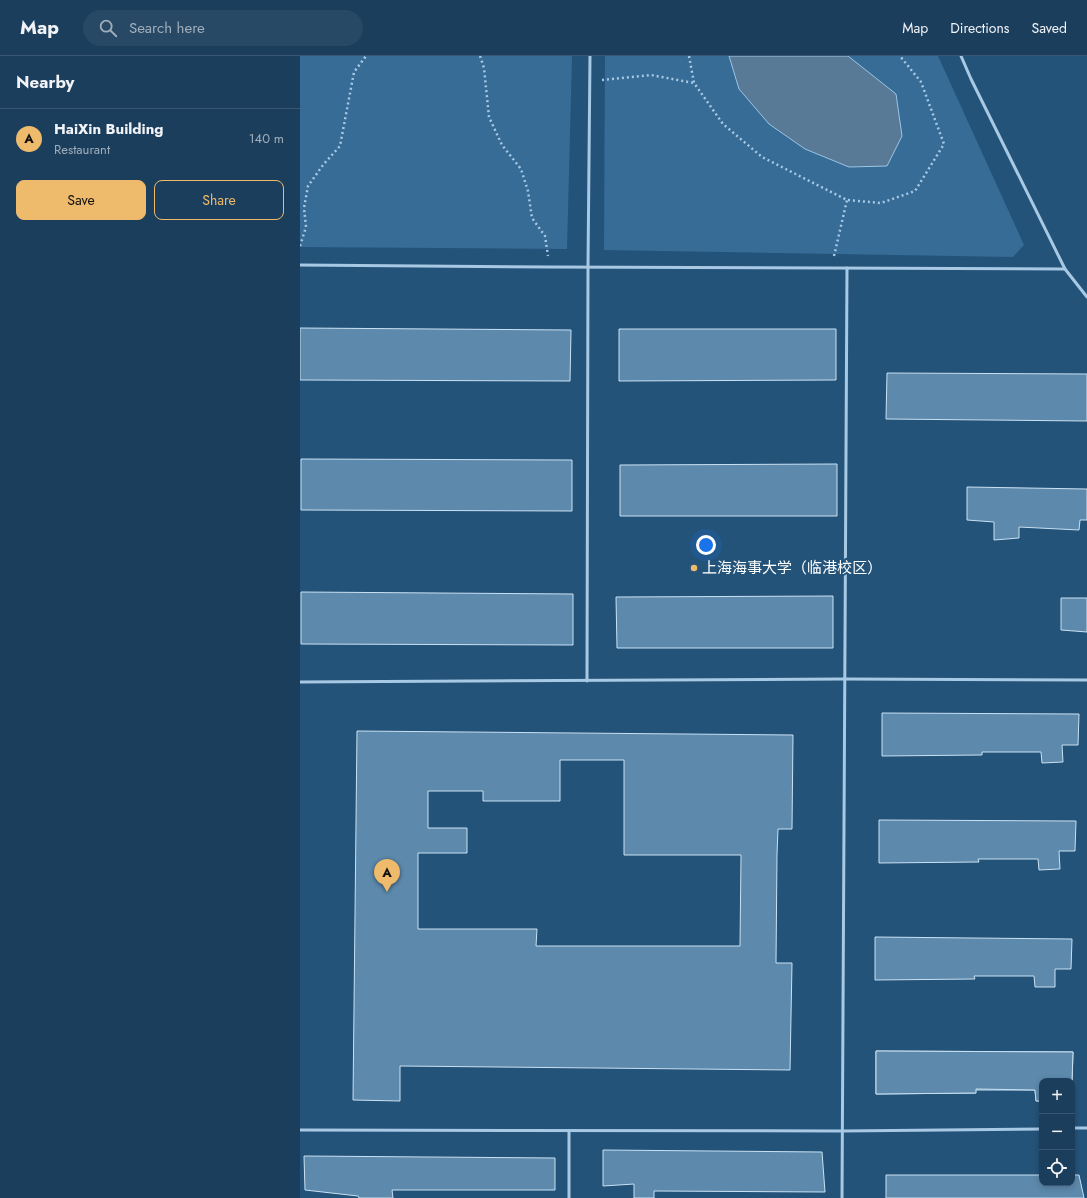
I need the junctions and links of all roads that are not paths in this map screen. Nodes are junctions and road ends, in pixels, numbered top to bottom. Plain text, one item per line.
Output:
1 (590, 56) edge
2 (961, 56) edge
3 (300, 264) edge
4 (588, 267) junction
5 (847, 268) junction
6 (1066, 269) junction
7 (1087, 298) edge
8 (844, 679) junction
9 (1087, 680) edge
10 (587, 681) junction
11 (300, 682) edge
12 (1075, 1128) edge
13 (1087, 1128) edge
14 (1039, 1129) edge
15 (300, 1130) edge
16 (569, 1131) junction
17 (842, 1131) junction
18 (569, 1198) edge
19 (842, 1198) edge

1 - 4 lane
2 - 6 lane
3 - 4 lane
4 - 5 lane
4 - 10 lane
5 - 6 lane
5 - 8 lane
6 - 7 lane
8 - 9 lane
8 - 10 lane
8 - 17 lane
10 - 11 lane
12 - 13 lane
14 - 17 lane
15 - 16 lane
16 - 17 lane
16 - 18 lane
17 - 19 lane

